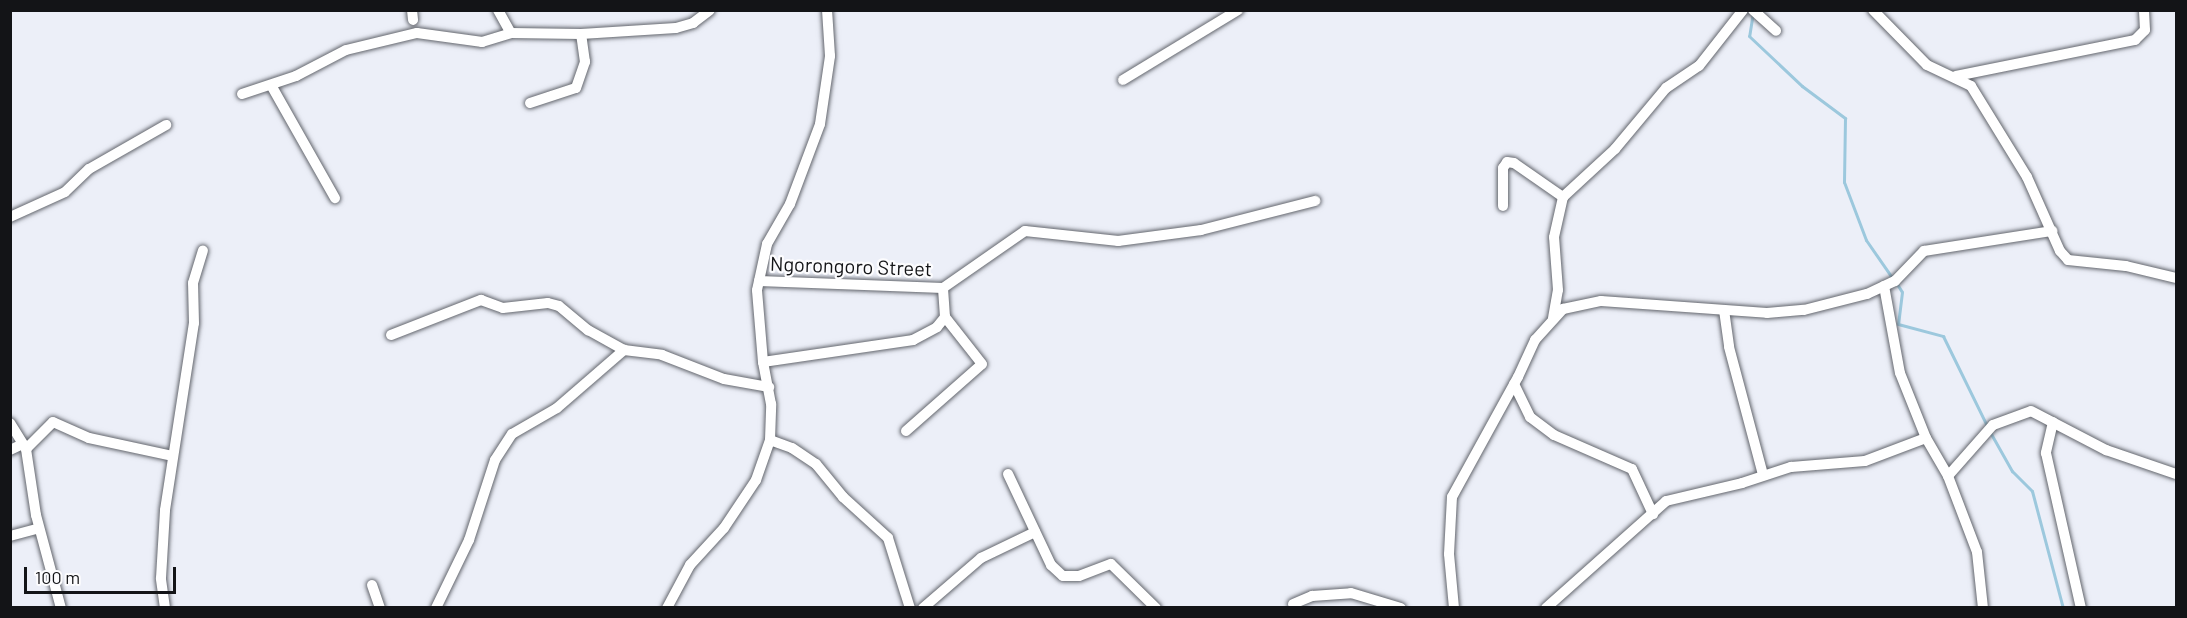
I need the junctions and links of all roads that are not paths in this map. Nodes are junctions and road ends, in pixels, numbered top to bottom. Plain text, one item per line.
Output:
1 (498, 10) edge
2 (710, 10) edge
3 (827, 10) edge
4 (1238, 10) edge
5 (1743, 10) edge
6 (1753, 10) edge
7 (1873, 10) edge
8 (2144, 10) edge
9 (1776, 31) dead end
10 (511, 33) junction
11 (581, 34) junction
12 (1956, 76) junction
13 (1123, 80) dead end
14 (271, 85) junction
15 (242, 94) dead end
16 (530, 103) dead end
17 (166, 125) dead end
18 (1563, 197) junction
19 (335, 198) dead end
20 (1315, 201) dead end
21 (1503, 206) dead end
22 (10, 217) edge
23 (2052, 231) junction
24 (203, 251) dead end
25 (2176, 278) edge
26 (759, 281) junction
27 (1884, 286) junction
28 (943, 288) junction
29 (1724, 310) junction
30 (945, 317) junction
31 (1553, 318) junction
32 (391, 335) dead end
33 (624, 350) junction
34 (763, 362) junction
35 (1514, 384) junction
36 (769, 387) junction
37 (2053, 422) junction
38 (10, 423) edge
39 (906, 431) dead end
40 (1926, 438) junction
41 (770, 440) junction
42 (25, 447) junction
43 (10, 450) edge
44 (172, 456) junction
45 (1008, 474) dead end
46 (2176, 474) edge
47 (1763, 475) junction
48 (1948, 476) junction
49 (1653, 514) junction
50 (39, 528) junction
51 (1035, 532) junction
52 (10, 536) edge
53 (372, 585) dead end
54 (1293, 604) dead end
55 (61, 608) edge
56 (165, 608) edge
57 (380, 608) edge
58 (436, 608) edge
59 (667, 608) edge
60 (910, 608) edge
61 (923, 608) edge
62 (1156, 608) edge
63 (1401, 608) edge
64 (1454, 608) edge
65 (1546, 608) edge
66 (1983, 608) edge
67 (2081, 608) edge

1 - 10 street
2 - 11 street
3 - 26 street
4 - 13 street
5 - 18 street
6 - 9 street
7 - 12 street
8 - 12 street
10 - 11 street
10 - 14 street
11 - 16 street
12 - 23 street
14 - 15 street
14 - 19 street
17 - 22 street
18 - 21 street
18 - 31 street
20 - 28 street, Ngorongoro Street
23 - 25 street
23 - 27 street
24 - 44 street
26 - 28 street, Ngorongoro Street
26 - 34 street
27 - 29 street
27 - 40 street
28 - 30 street
29 - 31 street
29 - 47 street
30 - 34 street
30 - 39 street
31 - 35 street
32 - 33 street
33 - 36 street
33 - 58 street
34 - 36 street
35 - 49 street
35 - 64 street
36 - 41 street
37 - 46 street
37 - 48 street
37 - 67 street
38 - 42 street
40 - 47 street
40 - 48 street
41 - 59 street
41 - 60 street
42 - 43 street
42 - 44 street
42 - 50 street
44 - 56 street
45 - 51 street
47 - 49 street
48 - 66 street
49 - 65 street
50 - 52 street
50 - 55 street
51 - 61 street
51 - 62 street
53 - 57 street
54 - 63 street

